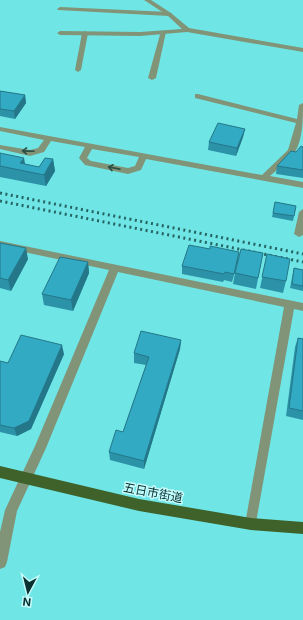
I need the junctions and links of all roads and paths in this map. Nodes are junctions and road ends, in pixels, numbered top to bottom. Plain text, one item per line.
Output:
1 (147, 0) edge
2 (60, 9) dead end
3 (169, 14) junction
4 (187, 30) junction
5 (163, 32) junction
6 (60, 33) dead end
7 (85, 33) junction
8 (303, 50) edge
9 (78, 70) dead end
10 (152, 78) dead end
11 (198, 96) dead end
12 (302, 108) edge
13 (300, 122) junction
14 (0, 129) edge
15 (48, 138) junction
16 (90, 145) junction
17 (0, 147) edge
18 (144, 155) junction
19 (264, 177) junction
20 (303, 185) edge
21 (303, 212) edge
22 (299, 234) dead end
23 (0, 244) edge
24 (115, 268) junction
25 (290, 304) junction
26 (303, 307) edge
27 (0, 472) edge
28 (26, 478) junction
29 (251, 524) junction
30 (303, 528) edge
31 (0, 562) edge

1 - 3 street
2 - 3 street
3 - 4 street
4 - 5 street
4 - 8 street
5 - 7 street
5 - 10 street
6 - 7 street
7 - 9 street
11 - 13 street
12 - 13 street
13 - 19 street
14 - 15 street
15 - 16 street
15 -> 17 street
16 - 18 street
18 -> 16 street
18 - 19 street
19 - 20 street
21 - 22 street
23 - 24 street
24 - 25 street
24 - 28 street
25 - 26 street
25 - 29 street
27 - 28 main road, 五日市街道
28 - 29 main road, 五日市街道
28 - 31 street
29 - 30 main road, 五日市街道

